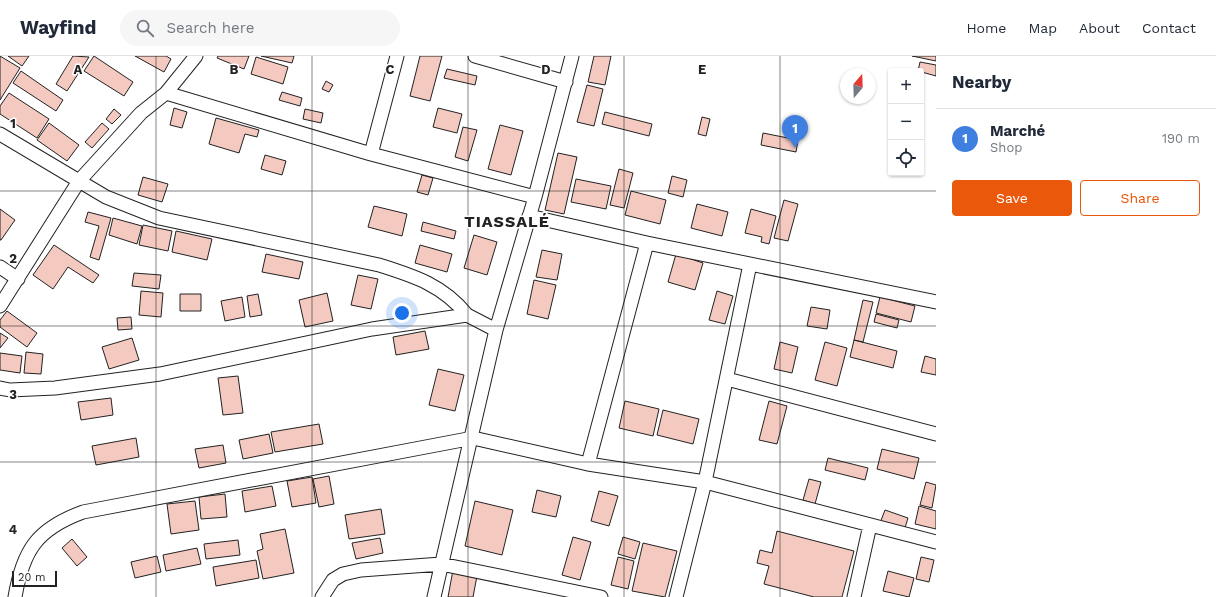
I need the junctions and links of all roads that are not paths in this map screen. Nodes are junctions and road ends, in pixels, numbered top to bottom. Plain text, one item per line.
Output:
1 (196, 56) edge
2 (397, 56) edge
3 (475, 56) edge
4 (572, 56) edge
5 (566, 82) junction
6 (166, 93) junction
7 (0, 134) edge
8 (371, 154) junction
9 (79, 181) junction
10 (535, 197) junction
11 (530, 216) junction
12 (647, 243) junction
13 (750, 264) junction
14 (0, 267) edge
15 (18, 279) junction
16 (936, 302) edge
17 (0, 306) edge
18 (467, 314) junction
19 (496, 330) junction
20 (727, 379) junction
21 (0, 388) edge
22 (936, 434) edge
23 (473, 438) junction
24 (588, 464) junction
25 (704, 482) junction
26 (870, 525) junction
27 (936, 542) edge
28 (441, 564) junction
29 (15, 597) edge
30 (322, 597) edge
31 (434, 597) edge
32 (602, 597) edge
33 (676, 597) edge
34 (854, 597) edge

1 - 6 street
2 - 8 street
3 - 5 street
4 - 5 street
5 - 10 street
6 - 8 street
6 - 9 street
7 - 9 street
8 - 10 street
9 - 15 street
9 - 18 street
10 - 11 street
11 - 12 street
11 - 19 street
12 - 13 street
12 - 24 street
13 - 16 street
13 - 20 street
14 - 15 street
15 - 17 street
18 - 19 street
18 - 21 street
19 - 23 street
20 - 22 street
20 - 25 street
23 - 24 street
23 - 28 street
23 - 29 street
24 - 25 street
25 - 26 street
25 - 33 street
26 - 27 street
26 - 34 street
28 - 30 street
28 - 31 street
28 - 32 street

